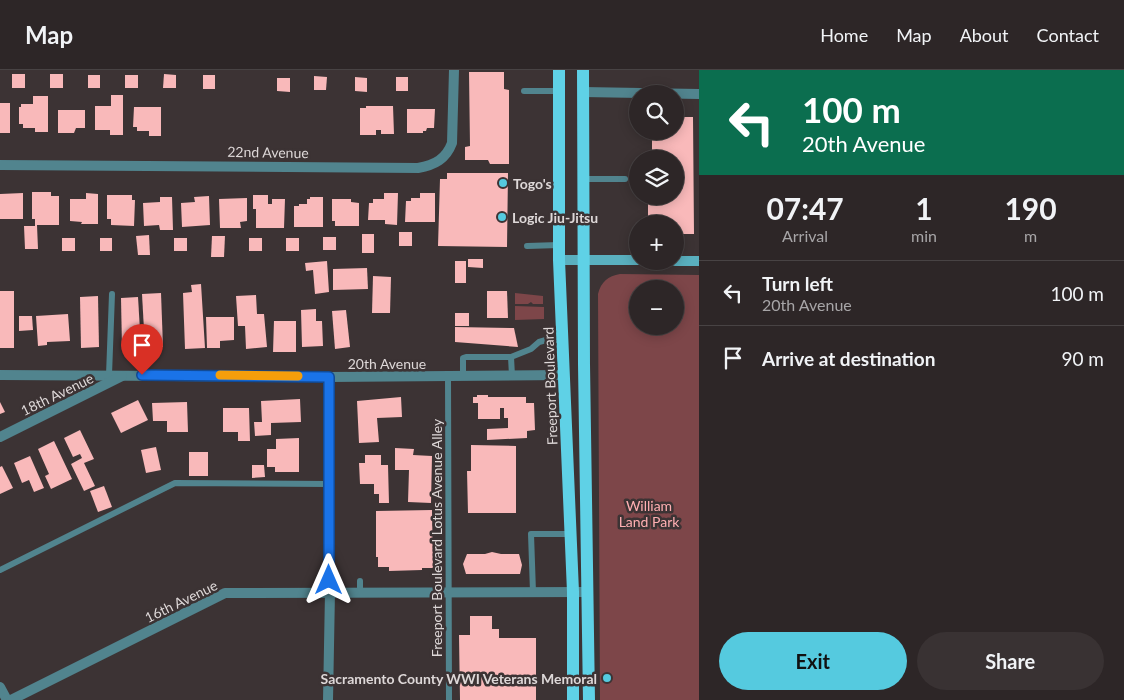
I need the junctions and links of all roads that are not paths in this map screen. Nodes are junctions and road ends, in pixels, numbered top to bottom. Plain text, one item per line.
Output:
1 (454, 70) edge
2 (559, 70) edge
3 (583, 70) edge
4 (524, 91) dead end
5 (559, 91) junction
6 (583, 92) junction
7 (699, 94) edge
8 (0, 165) edge
9 (584, 179) junction
10 (625, 179) dead end
11 (559, 245) junction
12 (527, 246) dead end
13 (559, 260) junction
14 (583, 260) junction
15 (629, 260) edge
16 (684, 261) edge
17 (699, 261) edge
18 (112, 294) dead end
19 (563, 340) junction
20 (511, 357) junction
21 (0, 375) edge
22 (109, 375) junction
23 (126, 375) junction
24 (564, 375) junction
25 (448, 376) junction
26 (464, 376) junction
27 (512, 376) junction
28 (329, 377) junction
29 (0, 438) edge
30 (329, 484) junction
31 (570, 534) junction
32 (0, 570) edge
33 (360, 581) dead end
34 (330, 592) junction
35 (360, 592) junction
36 (448, 592) junction
37 (533, 592) junction
38 (573, 592) junction
39 (588, 592) junction
40 (0, 687) edge
41 (7, 700) edge
42 (11, 700) edge
43 (328, 700) edge
44 (449, 700) edge
45 (574, 700) edge
46 (588, 700) edge

1 - 8 street, 22nd Avenue
2 - 5 main road, Freeport Boulevard
3 - 6 main road
4 - 5 lane
5 - 11 main road, Freeport Boulevard
6 - 7 street
6 - 9 main road
9 - 10 lane
9 - 14 main road
11 - 12 lane
11 - 13 main road, Freeport Boulevard
13 - 14 main road
13 - 19 main road, Freeport Boulevard
14 - 15 main road
14 - 39 main road
16 - 17 main road
18 - 22 lane
19 - 20 lane
19 - 24 main road, Freeport Boulevard
20 - 26 lane
20 - 27 lane
21 - 22 street, 20th Avenue
22 - 23 street, 20th Avenue
23 - 28 street, 20th Avenue
23 - 29 street, 18th Avenue
24 - 27 street, 20th Avenue
24 - 31 main road, Freeport Boulevard
25 - 26 street, 20th Avenue
25 - 28 street, 20th Avenue
25 - 36 lane, Freeport Boulevard Lotus Avenue Alley
26 - 27 street, 20th Avenue
28 - 30 street
30 - 32 lane
30 - 34 street
31 - 37 lane
31 - 38 main road, Freeport Boulevard
33 - 35 lane
34 - 35 street, 16th Avenue
34 - 42 street, 16th Avenue
34 - 43 street
35 - 36 street, 16th Avenue
36 - 37 street, 16th Avenue
36 - 44 lane, Freeport Boulevard Lotus Avenue Alley
37 - 38 street, 16th Avenue
38 - 39 street, 16th Avenue
38 - 45 main road, Freeport Boulevard
39 - 46 main road
40 - 41 street

